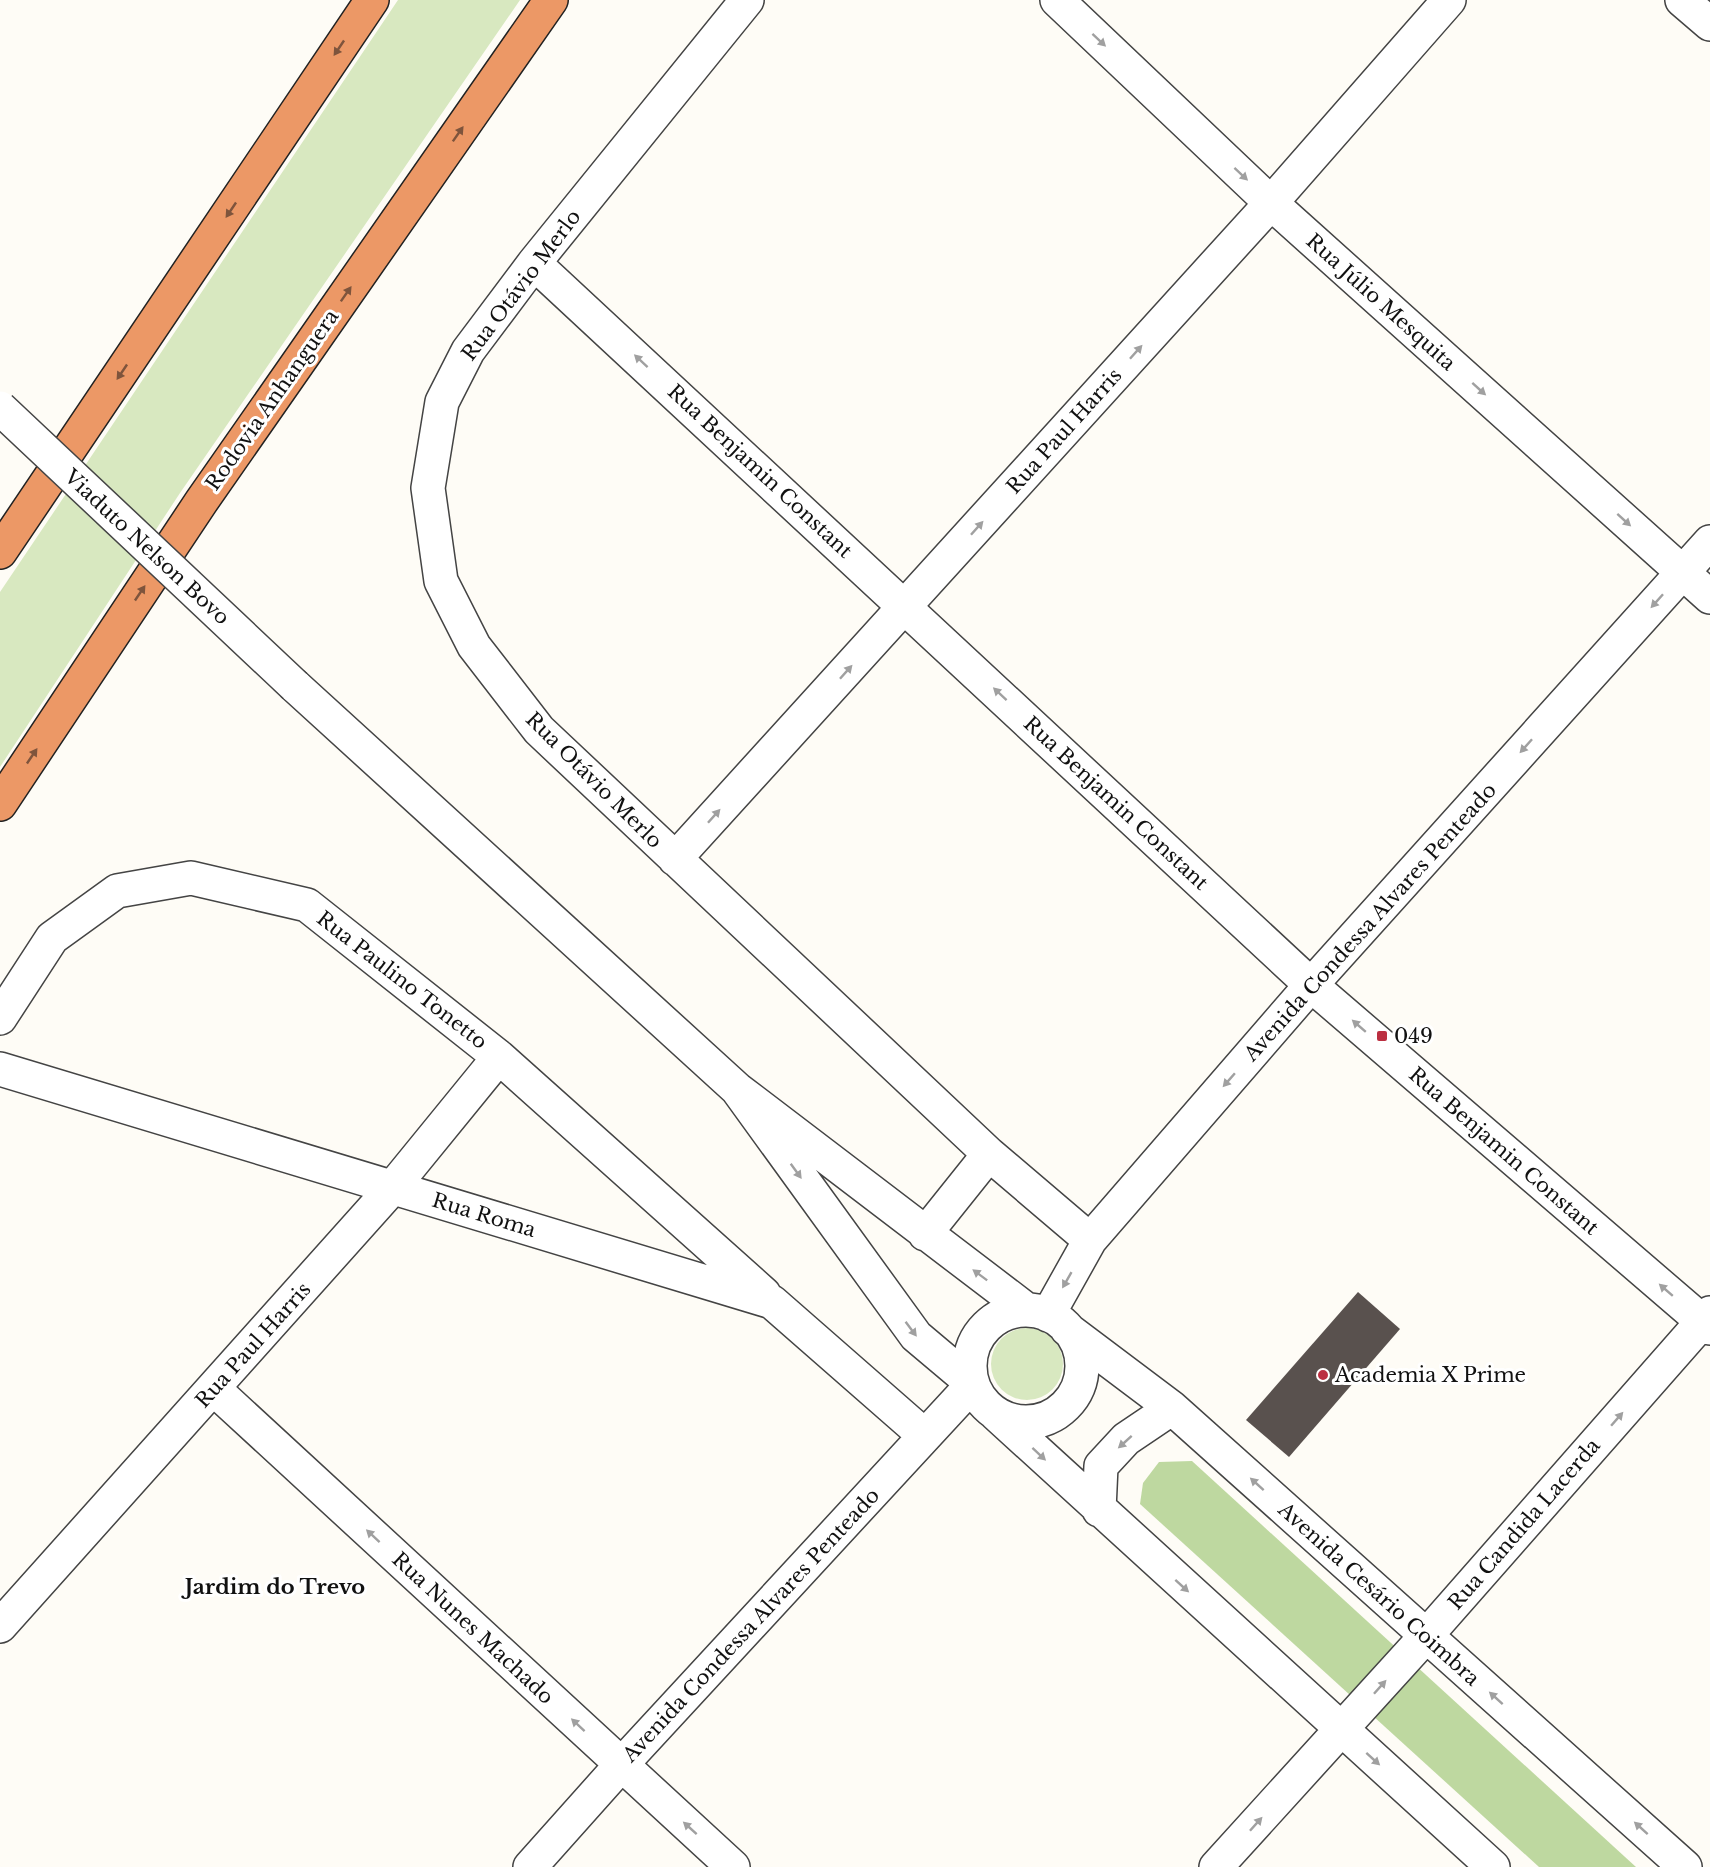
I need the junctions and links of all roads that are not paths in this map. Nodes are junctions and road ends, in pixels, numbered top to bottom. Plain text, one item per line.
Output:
1 (372, 0) edge
2 (551, 0) edge
3 (747, 0) edge
4 (1057, 0) edge
5 (1449, 0) edge
6 (1682, 0) edge
7 (1710, 24) edge
8 (1271, 203) junction
9 (534, 263) junction
10 (0, 408) edge
11 (1710, 542) edge
12 (0, 552) edge
13 (1683, 572) junction
14 (1710, 597) edge
15 (906, 606) junction
16 (0, 804) edge
17 (675, 859) junction
18 (1311, 985) junction
19 (0, 1018) edge
20 (499, 1057) junction
21 (0, 1069) edge
22 (737, 1089) junction
23 (989, 1154) junction
24 (393, 1187) junction
25 (925, 1234) junction
26 (1090, 1240) junction
27 (772, 1302) junction
28 (1047, 1318) junction
29 (1708, 1321) edge
30 (973, 1384) junction
31 (214, 1389) junction
32 (1172, 1408) junction
33 (996, 1414) junction
34 (925, 1436) junction
35 (1099, 1510) junction
36 (0, 1626) edge
37 (1426, 1636) junction
38 (1340, 1730) junction
39 (621, 1765) junction
40 (530, 1867) edge
41 (733, 1867) edge
42 (1216, 1867) edge
43 (1494, 1867) edge
44 (1685, 1867) edge

1 -> 12 highway
16 -> 2 highway, Rodovia Anhanguera
3 - 9 street, Rua Otávio Merlo
4 -> 8 street, Rua Júlio Mesquita
5 - 8 street, Rua Paul Harris
6 - 7 street
8 -> 13 street, Rua Júlio Mesquita
15 -> 8 street, Rua Paul Harris
15 -> 9 street, Rua Benjamin Constant
9 - 17 street, Rua Otávio Merlo
10 - 22 street, Viaduto Nelson Bovo, bridge
11 - 13 street, Avenida Condessa Alvares Penteado
13 - 14 street, Rua Júlio Mesquita
13 -> 18 street, Avenida Condessa Alvares Penteado
17 -> 15 street, Rua Paul Harris
18 -> 15 street, Rua Benjamin Constant
17 - 23 street, Rua Otávio Merlo
18 -> 26 street, Avenida Condessa Alvares Penteado
29 -> 18 street, Rua Benjamin Constant
19 - 20 street, Rua Paulino Tonetto
20 - 24 street, Rua Paul Harris
20 - 27 street, Rua Paulino Tonetto
21 - 24 street, Rua Roma
22 - 25 street, Avenida Cesário Coimbra
22 -> 30 street
23 - 25 street
23 - 26 street, Rua Otávio Merlo
24 - 27 street, Rua Roma
24 - 31 street, Rua Paul Harris
28 -> 25 street, Avenida Cesário Coimbra
26 -> 28 street, Avenida Condessa Alvares Penteado
27 - 34 street, Rua Roma
28 - 30 street
28 - 32 street, Avenida Cesário Coimbra
28 - 33 street
37 -> 29 street, Rua Candida Lacerda
30 - 33 street
30 - 34 street, Avenida Condessa Alvares Penteado
31 - 36 street, Rua Paul Harris
39 -> 31 street, Rua Nunes Machado
32 -> 35 street
37 -> 32 street, Avenida Cesário Coimbra
33 -> 35 street
34 - 39 street, Avenida Condessa Alvares Penteado
35 -> 38 street
38 -> 37 street, Rua Candida Lacerda
44 -> 37 street, Avenida Cesário Coimbra
42 -> 38 street, Rua Candida Lacerda
38 -> 43 street
39 - 40 street, Avenida Condessa Alvares Penteado
41 -> 39 street, Rua Nunes Machado

